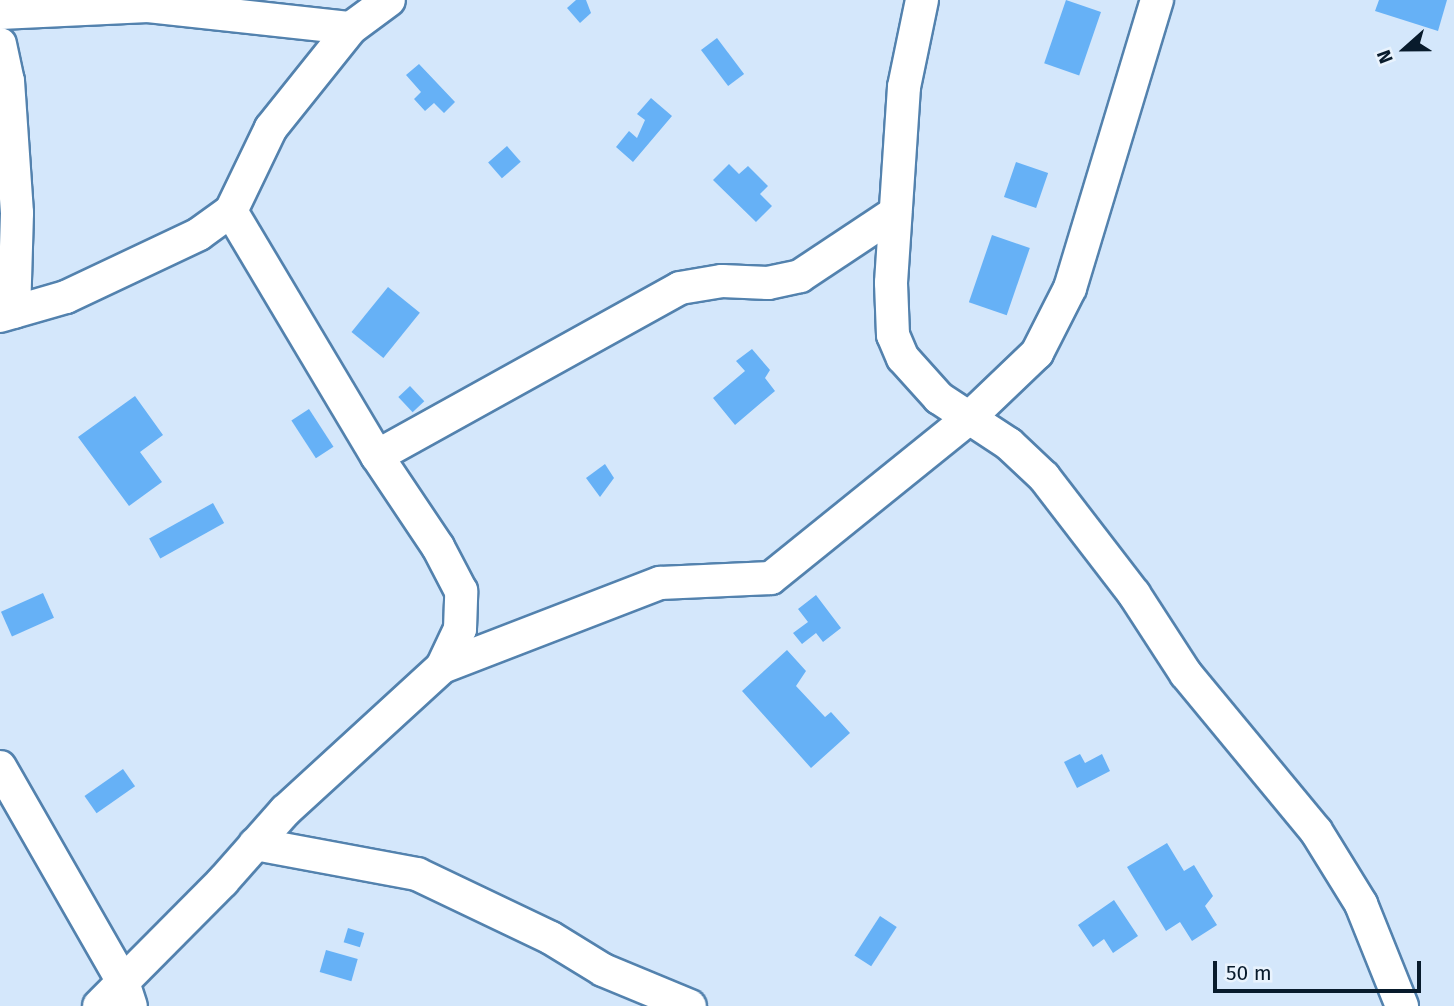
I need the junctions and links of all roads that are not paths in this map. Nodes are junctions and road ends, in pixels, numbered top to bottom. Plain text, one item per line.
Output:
1 (388, 0) edge
2 (922, 0) edge
3 (1157, 0) edge
4 (0, 13) edge
5 (351, 28) junction
6 (0, 44) edge
7 (231, 211) junction
8 (895, 213) junction
9 (7, 314) edge
10 (968, 418) junction
11 (377, 456) junction
12 (442, 667) junction
13 (0, 767) edge
14 (256, 845) junction
15 (127, 994) edge
16 (99, 1006) edge
17 (690, 1006) edge
18 (1402, 1006) edge

1 - 5 street
2 - 8 street
3 - 10 street
4 - 5 street
5 - 7 street
6 - 9 street
7 - 9 street
7 - 11 street
8 - 10 street
8 - 11 street
10 - 12 street
10 - 18 street
11 - 12 street
12 - 14 street
13 - 15 street
14 - 15 street
14 - 17 street
15 - 16 street

